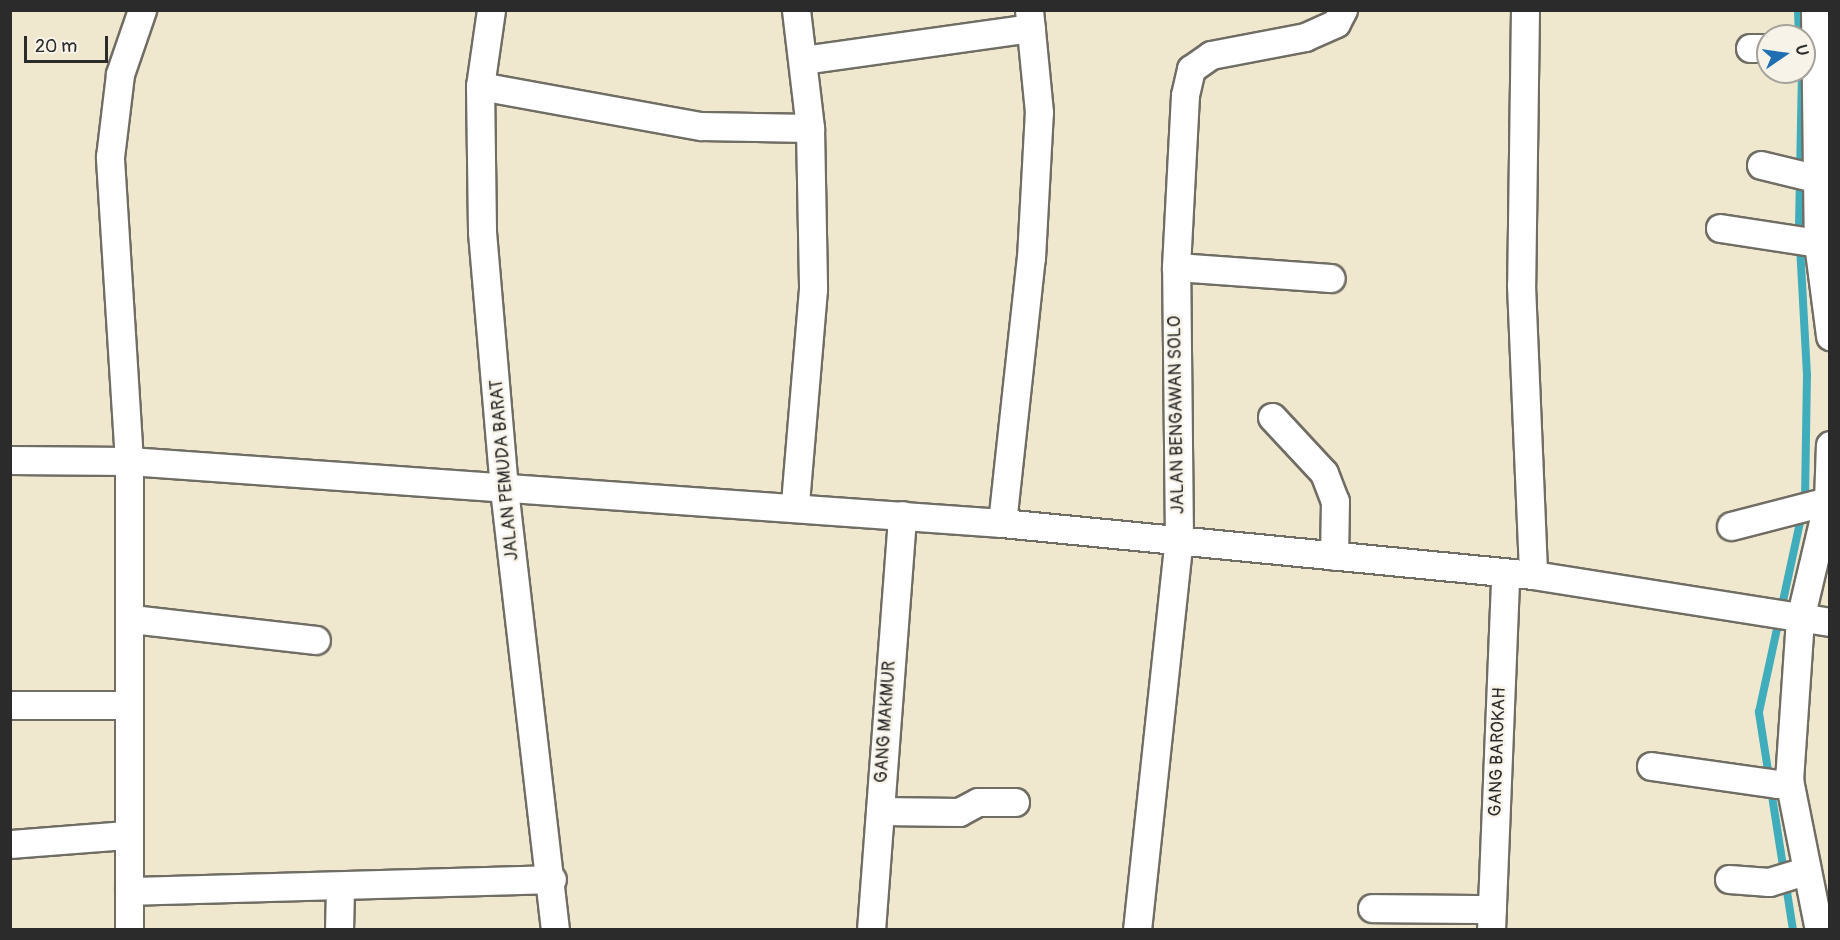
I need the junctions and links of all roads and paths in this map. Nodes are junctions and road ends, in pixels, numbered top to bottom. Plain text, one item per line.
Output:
1 (142, 10) edge
2 (491, 10) edge
3 (795, 10) edge
4 (1343, 10) edge
5 (1525, 10) edge
6 (1030, 20) edge
7 (803, 60) junction
8 (1807, 84) edge
9 (480, 86) junction
10 (810, 128) junction
11 (1761, 165) dead end
12 (1806, 177) junction
13 (1720, 228) dead end
14 (1804, 241) junction
15 (1176, 267) junction
16 (1331, 278) dead end
17 (1830, 336) edge
18 (1272, 417) dead end
19 (1830, 445) edge
20 (10, 460) edge
21 (129, 461) junction
22 (504, 489) junction
23 (1815, 504) edge
24 (795, 505) junction
25 (902, 515) junction
26 (1002, 523) junction
27 (1731, 526) dead end
28 (1179, 540) junction
29 (1334, 556) junction
30 (1505, 574) junction
31 (1533, 575) junction
32 (1787, 616) junction
33 (132, 619) junction
34 (1830, 622) edge
35 (316, 640) dead end
36 (10, 705) edge
37 (129, 705) junction
38 (1651, 766) dead end
39 (1775, 782) junction
40 (1015, 802) dead end
41 (880, 811) junction
42 (126, 835) junction
43 (10, 844) edge
44 (1788, 877) junction
45 (552, 879) junction
46 (1730, 879) dead end
47 (340, 888) junction
48 (129, 891) junction
49 (1372, 908) dead end
50 (1492, 919) edge
51 (129, 930) edge
52 (339, 930) edge
53 (555, 930) edge
54 (871, 930) edge
55 (1137, 930) edge
56 (1819, 930) edge

1 - 21 street
2 - 9 street, JALAN PEMUDA BARAT
3 - 7 street
4 - 15 street, JALAN BENGAWAN SOLO
5 - 31 street
6 - 7 street
6 - 26 street
7 - 10 street
8 - 12 street
9 - 10 street
9 - 22 street, JALAN PEMUDA BARAT
10 - 24 street
11 - 12 street
12 - 14 street
13 - 14 street
14 - 17 street
15 - 16 street
15 - 28 street, JALAN BENGAWAN SOLO
18 - 29 street
19 - 23 street
20 - 21 street
21 - 22 street
21 - 33 street
22 - 24 street
22 - 45 street, JALAN PEMUDA BARAT
23 - 27 street
23 - 32 street
24 - 25 street
25 - 26 street
25 - 41 street, GANG MAKMUR
26 - 28 street
28 - 29 street
28 - 55 street, JALAN BENGAWAN SOLO
29 - 30 street
30 - 31 street
30 - 50 street, GANG BAROKAH
31 - 32 street
32 - 34 street
32 - 39 street
33 - 35 street
33 - 37 street
36 - 37 street
37 - 42 street
38 - 39 street
39 - 44 street
40 - 41 street
41 - 54 street, GANG MAKMUR
42 - 43 street
42 - 48 street
44 - 46 street
44 - 56 street
45 - 47 street
45 - 53 street, JALAN PEMUDA BARAT
47 - 48 street
47 - 52 street
48 - 51 street
49 - 50 street

